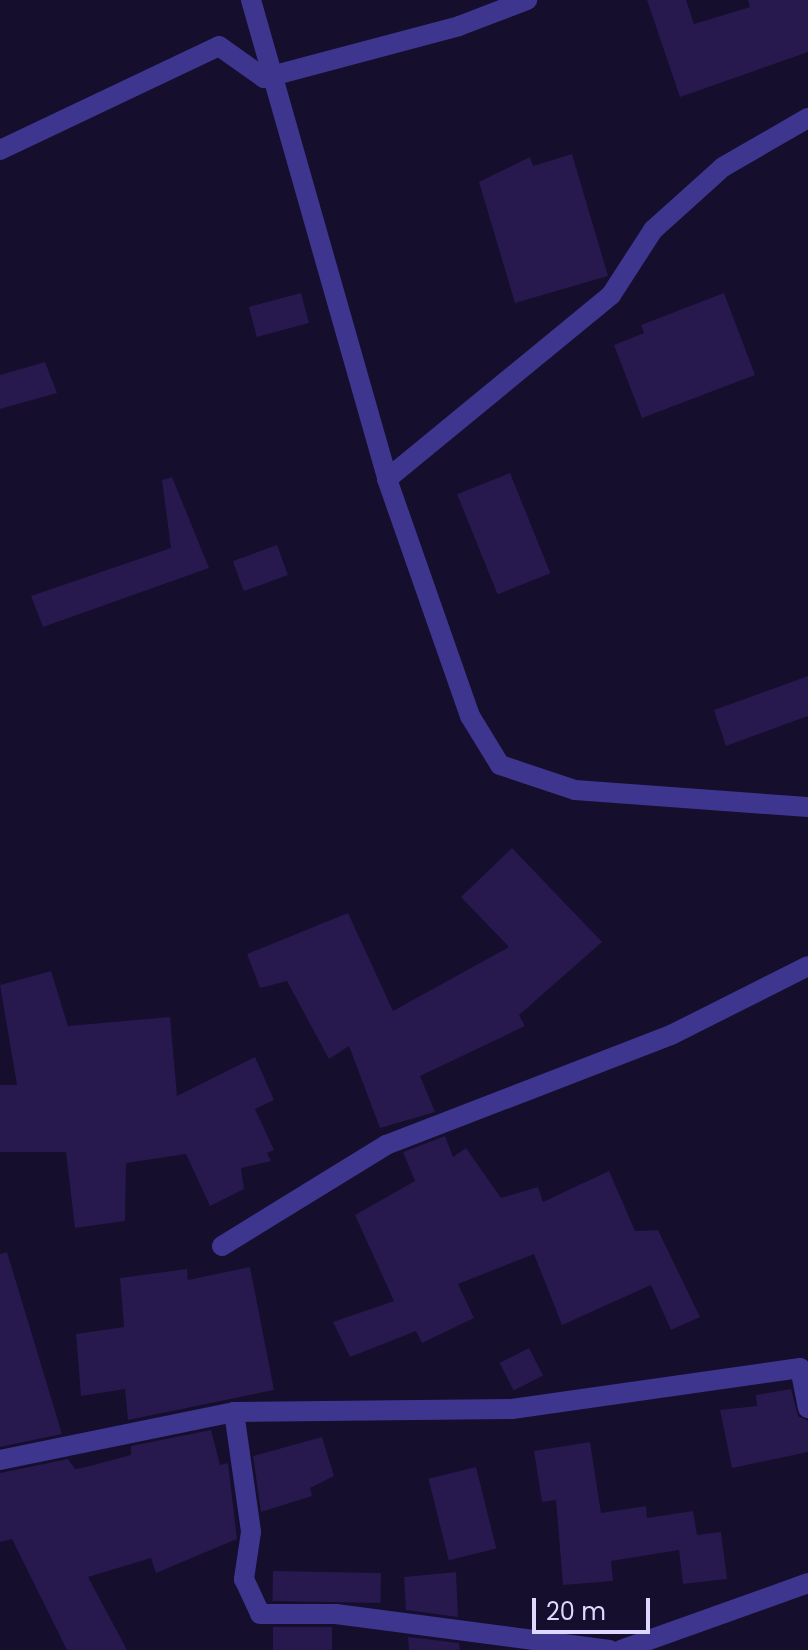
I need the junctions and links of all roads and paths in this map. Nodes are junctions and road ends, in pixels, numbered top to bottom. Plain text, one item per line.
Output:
1 (251, 0) edge
2 (527, 0) edge
3 (272, 76) junction
4 (808, 118) edge
5 (0, 150) edge
6 (387, 479) junction
7 (808, 807) edge
8 (808, 966) edge
9 (222, 1246) dead end
10 (808, 1408) edge
11 (234, 1412) junction
12 (0, 1460) edge
13 (808, 1583) edge
14 (610, 1650) edge
15 (621, 1650) edge

1 - 3 street
2 - 3 street
3 - 5 street
3 - 6 street
4 - 6 street
6 - 7 street
8 - 9 street
10 - 11 street
11 - 12 street
11 - 14 street
13 - 15 street

